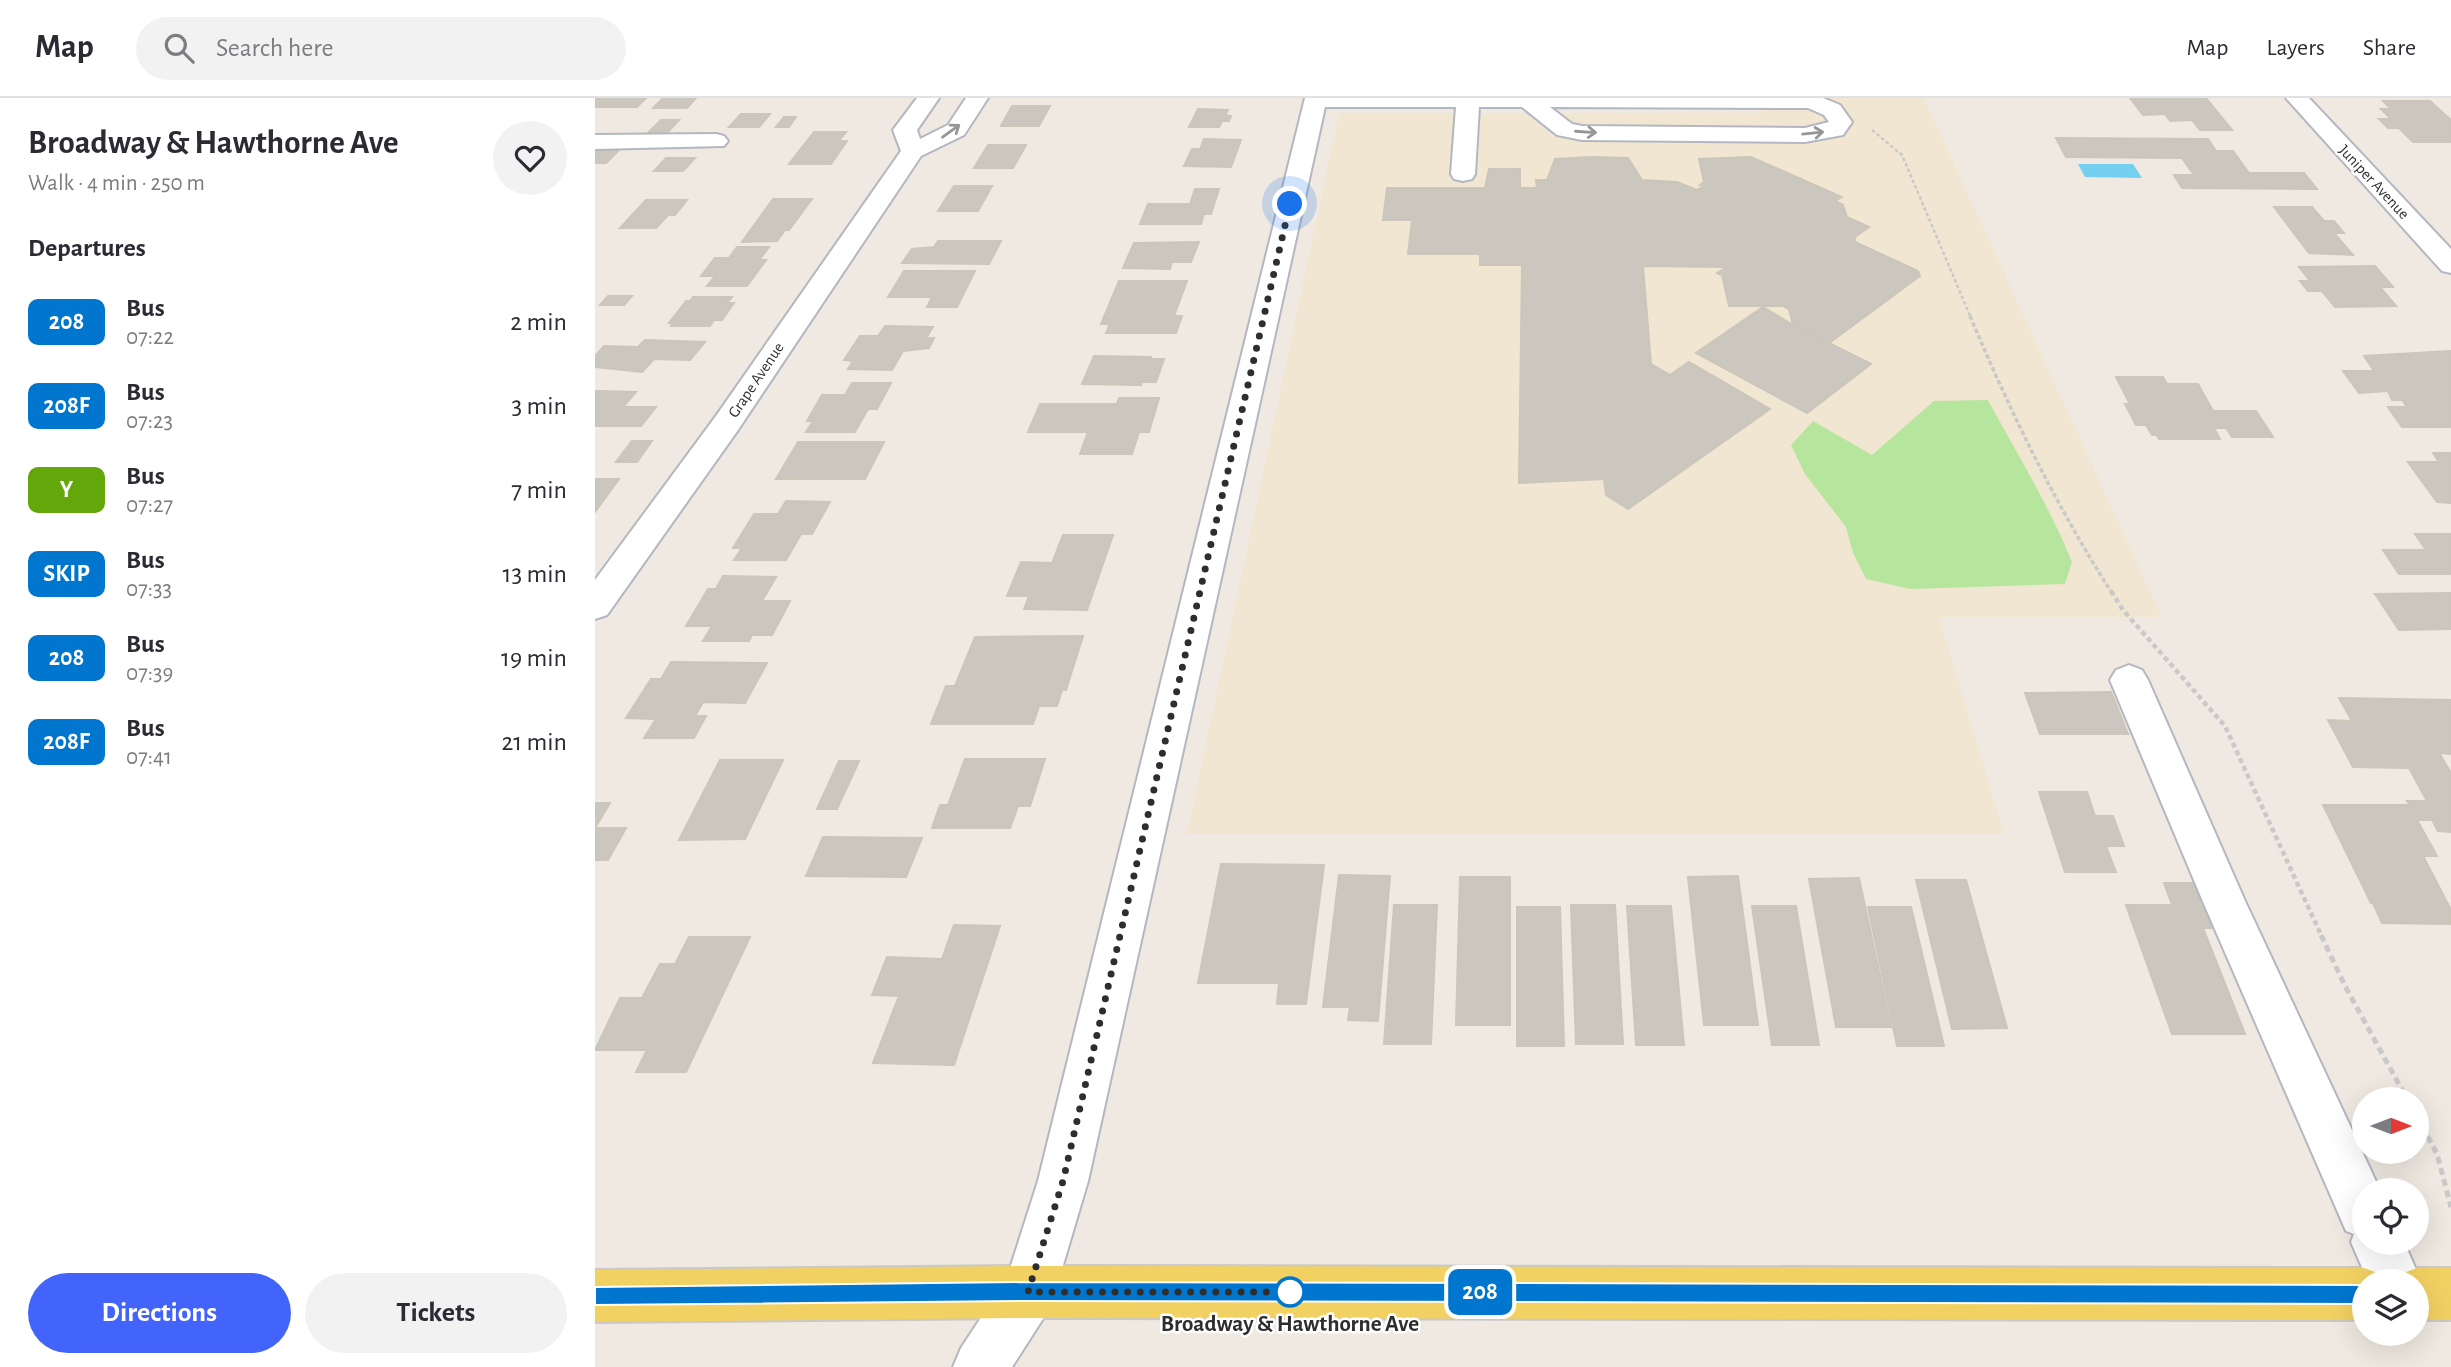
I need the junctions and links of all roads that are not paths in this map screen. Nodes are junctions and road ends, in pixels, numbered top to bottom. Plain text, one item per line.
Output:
1 (927, 98) edge
2 (977, 98) edge
3 (2297, 98) edge
4 (1315, 99) edge
5 (1468, 100) junction
6 (1730, 100) edge
7 (1528, 101) junction
8 (716, 141) dead end
9 (595, 142) edge
10 (913, 151) junction
11 (1463, 174) dead end
12 (2451, 265) edge
13 (598, 597) edge
14 (2129, 680) dead end
15 (2352, 1186) edge
16 (1028, 1292) junction
17 (2352, 1294) edge
18 (2429, 1294) edge
19 (2451, 1294) edge
20 (595, 1296) edge
21 (980, 1367) edge

1 - 10 street
10 -> 2 street, Grape Avenue
3 - 12 street, Juniper Avenue
4 - 5 street
4 - 16 street
5 - 7 street
5 - 11 street
6 - 7 street
7 -> 6 street
8 - 9 street
10 - 13 street, Grape Avenue
14 - 15 street
16 - 17 main road
16 - 20 main road
16 - 21 street
18 - 19 main road

